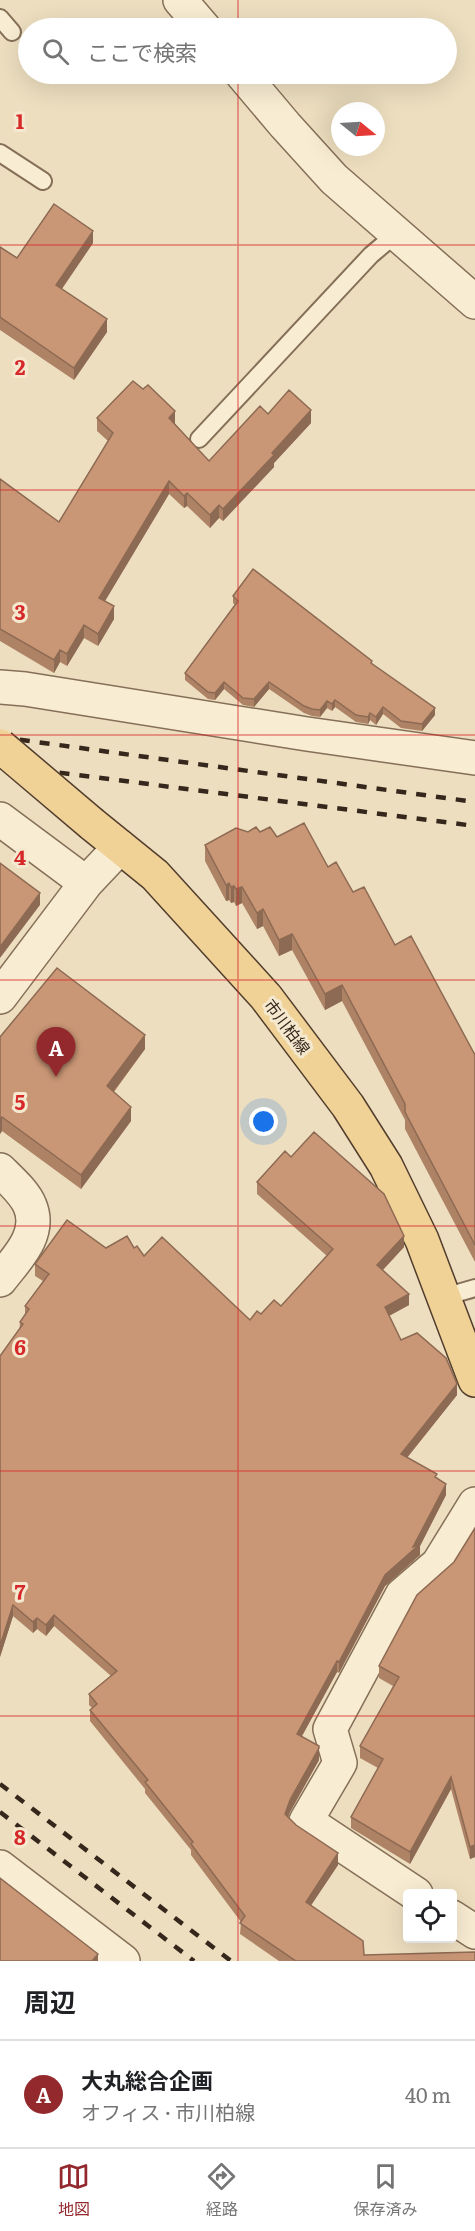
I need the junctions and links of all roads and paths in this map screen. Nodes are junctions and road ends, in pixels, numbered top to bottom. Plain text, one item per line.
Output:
1 (180, 0) edge
2 (0, 18) edge
3 (195, 18) edge
4 (12, 32) dead end
5 (250, 84) edge
6 (0, 153) edge
7 (43, 181) dead end
8 (397, 233) junction
9 (475, 302) edge
10 (200, 439) dead end
11 (0, 687) edge
12 (0, 746) edge
13 (475, 758) edge
14 (0, 819) edge
15 (120, 847) junction
16 (86, 883) junction
17 (0, 997) edge
18 (0, 1170) edge
19 (0, 1280) edge
20 (475, 1288) edge
21 (444, 1297) junction
22 (475, 1380) edge
23 (475, 1504) edge
24 (0, 1867) edge
25 (410, 1889) edge
26 (457, 1920) edge
27 (475, 1932) edge
28 (123, 1961) edge

1 - 3 street
2 - 4 lane
5 - 8 street
6 - 7 lane
8 - 9 street
8 - 10 lane
11 - 13 street
12 - 15 main road, 市川柏線, bridge
14 - 16 street
15 - 16 street
15 - 21 main road, 市川柏線
16 - 17 street
18 - 19 street
20 - 21 lane
21 - 22 main road, 市川柏線
23 - 25 street
24 - 28 street
26 - 27 street

